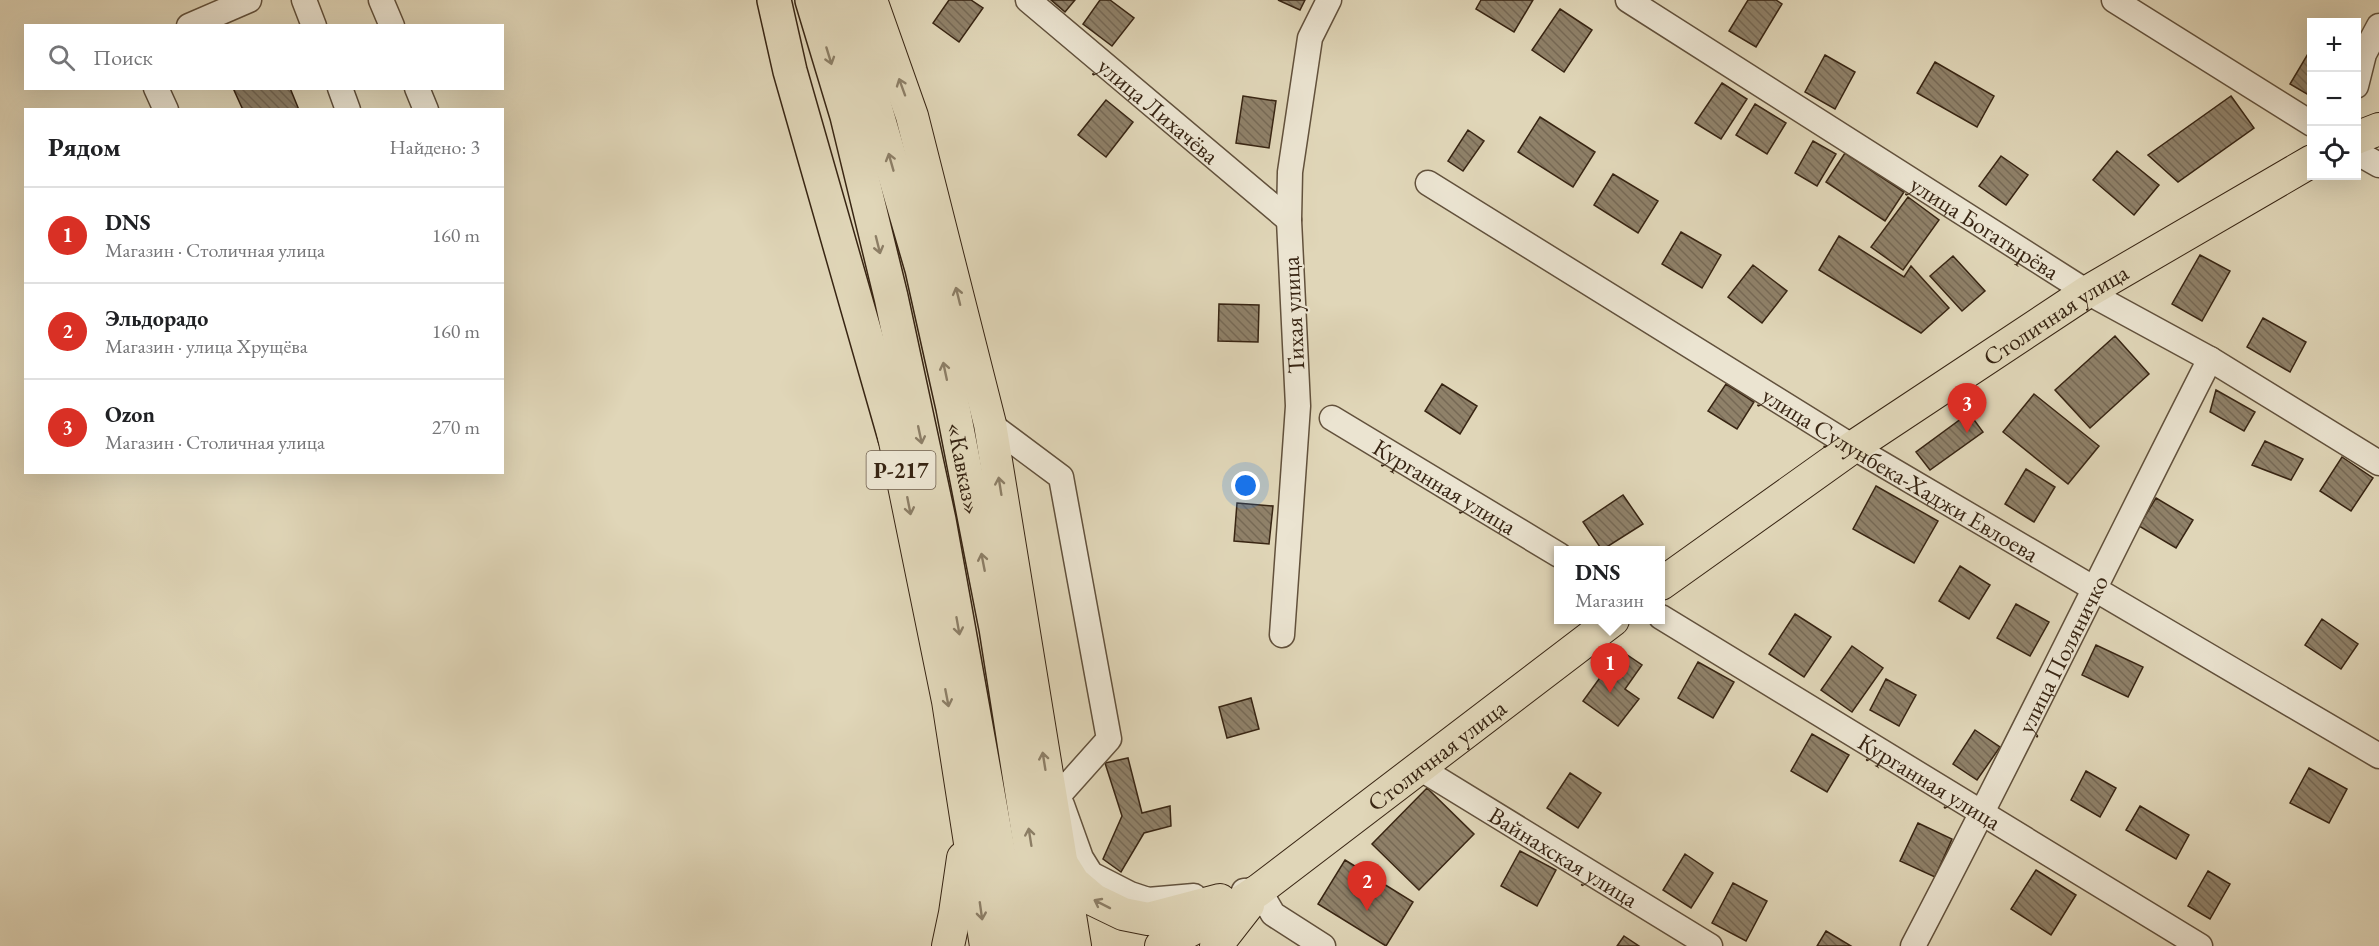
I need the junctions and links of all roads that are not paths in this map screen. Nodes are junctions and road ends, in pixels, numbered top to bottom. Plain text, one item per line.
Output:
1 (249, 0) edge
2 (304, 0) edge
3 (381, 0) edge
4 (774, 0) edge
5 (788, 0) edge
6 (812, 0) edge
7 (844, 0) edge
8 (871, 0) edge
9 (1028, 0) edge
10 (1329, 0) edge
11 (1628, 0) edge
12 (2114, 0) edge
13 (194, 24) edge
14 (313, 24) edge
15 (391, 24) edge
16 (2379, 26) edge
17 (2360, 72) edge
18 (157, 90) edge
19 (341, 90) edge
20 (418, 90) edge
21 (165, 108) edge
22 (347, 108) edge
23 (425, 108) edge
24 (2307, 121) edge
25 (2379, 129) edge
26 (2361, 136) edge
27 (2361, 155) edge
28 (2307, 164) edge
29 (2379, 165) edge
30 (1428, 183) dead end
31 (1289, 220) junction
32 (2087, 292) junction
33 (2210, 359) junction
34 (1332, 418) dead end
35 (990, 424) junction
36 (895, 438) junction
37 (1853, 447) junction
38 (2379, 463) edge
39 (1554, 552) edge
40 (1665, 581) edge
41 (2093, 588) junction
42 (1665, 619) edge
43 (1608, 624) edge
44 (1282, 635) dead end
45 (2379, 756) edge
46 (1418, 767) junction
47 (1055, 802) junction
48 (1982, 815) junction
49 (968, 824) junction
50 (1060, 861) junction
51 (1259, 890) junction
52 (1230, 909) junction
53 (948, 946) edge
54 (986, 946) edge
55 (1014, 946) edge
56 (1046, 946) edge
57 (1075, 946) edge
58 (1161, 946) edge
59 (1183, 946) edge
60 (1216, 946) edge
61 (1323, 946) edge
62 (1710, 946) edge
63 (1913, 946) edge
64 (2200, 946) edge

1 - 13 street
2 - 14 street
3 - 15 street
4 - 36 highway
5 - 36 main road, Р-217
6 -> 55 highway, «Кавказ» / Р-217
56 -> 7 highway, «Кавказ» / Р-217
35 -> 8 main road
9 - 31 street, улица Лихачёва
10 - 31 street, Тихая улица
11 - 32 street, улица Богатырёва
12 - 24 street
16 - 17 street
18 - 21 street
19 - 22 street
20 - 23 street
25 - 26 main road
27 - 29 street
28 - 32 main road, Столичная улица
30 - 37 street, улица Сулунбека-Хаджи Евлоева
31 - 44 street, Тихая улица
32 - 33 street, улица Богатырёва
32 - 37 main road, Столичная улица
33 - 38 street, улица Богатырёва
33 - 41 street, улица Поляничко
34 - 39 street, Курганная улица
47 -> 35 main road
35 - 47 street
36 -> 49 main road, Р-217
37 - 40 main road, Столичная улица
37 - 41 street, улица Сулунбека-Хаджи Евлоева
41 - 45 street, улица Сулунбека-Хаджи Евлоева
41 - 48 street, улица Поляничко
42 - 48 street, Курганная улица
43 - 46 main road, Столичная улица
46 - 51 main road, Столичная улица
46 - 62 street, Вайнахская улица
47 - 50 main road
47 - 51 street
48 - 63 street, улица Поляничко
48 - 64 street, Курганная улица
49 - 53 main road, Р-217
49 -> 54 main road, Р-217
51 -> 50 main road
50 - 57 main road
51 - 52 main road
51 - 60 main road
51 - 61 street
52 - 58 main road
52 - 59 main road

